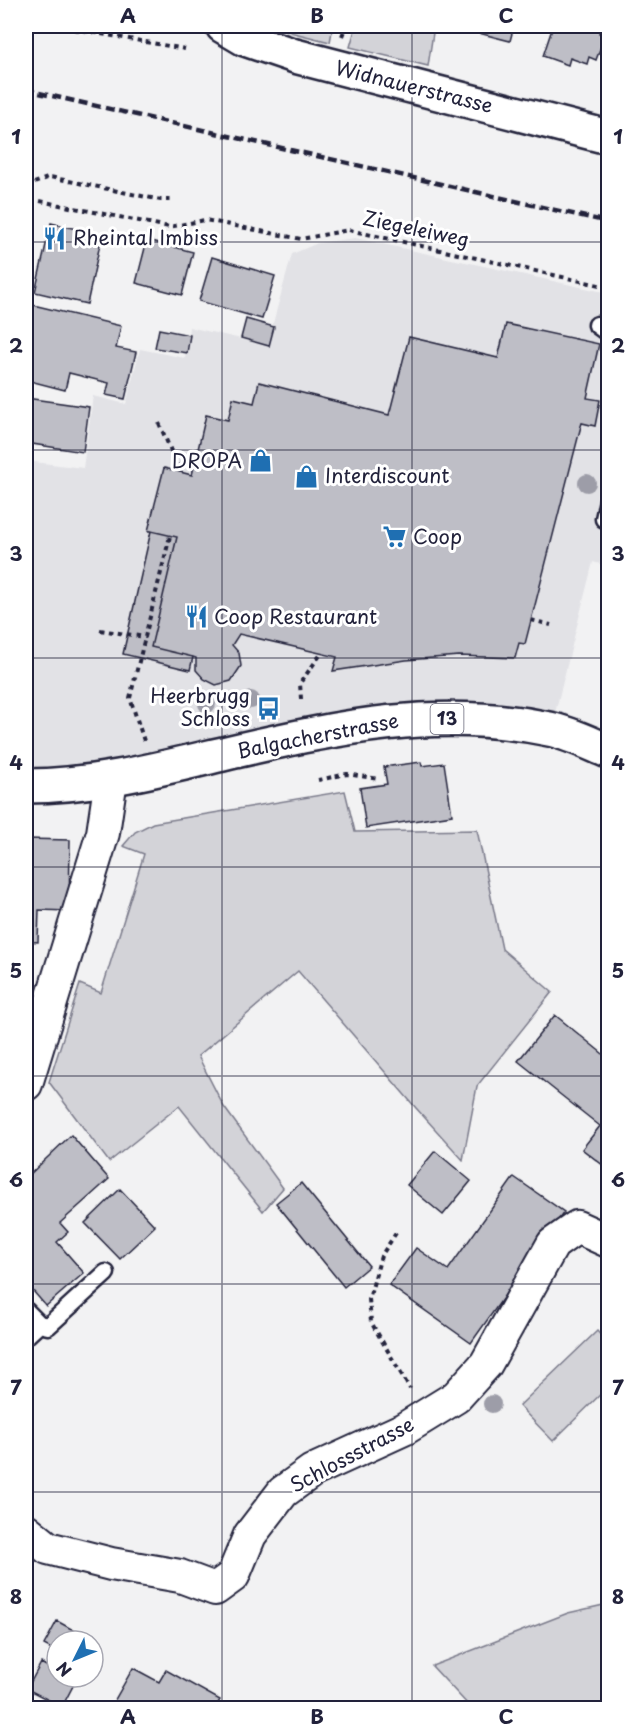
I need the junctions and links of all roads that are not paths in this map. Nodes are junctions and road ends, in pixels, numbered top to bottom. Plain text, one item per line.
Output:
1 (223, 26) edge
2 (609, 137) edge
3 (609, 500) edge
4 (609, 520) edge
5 (609, 751) edge
6 (111, 779) junction
7 (26, 786) edge
8 (26, 1084) edge
9 (609, 1241) edge
10 (106, 1273) dead end
11 (26, 1311) edge
12 (39, 1324) junction
13 (26, 1336) edge
14 (26, 1530) edge

1 - 2 main road, Widnauerstrasse
3 - 4 lane
5 - 6 main road, Balgacherstrasse / 13
6 - 7 main road, Balgacherstrasse / 13
6 - 8 street
9 - 14 street, Schlossstrasse
10 - 12 lane
11 - 12 lane
12 - 13 lane

